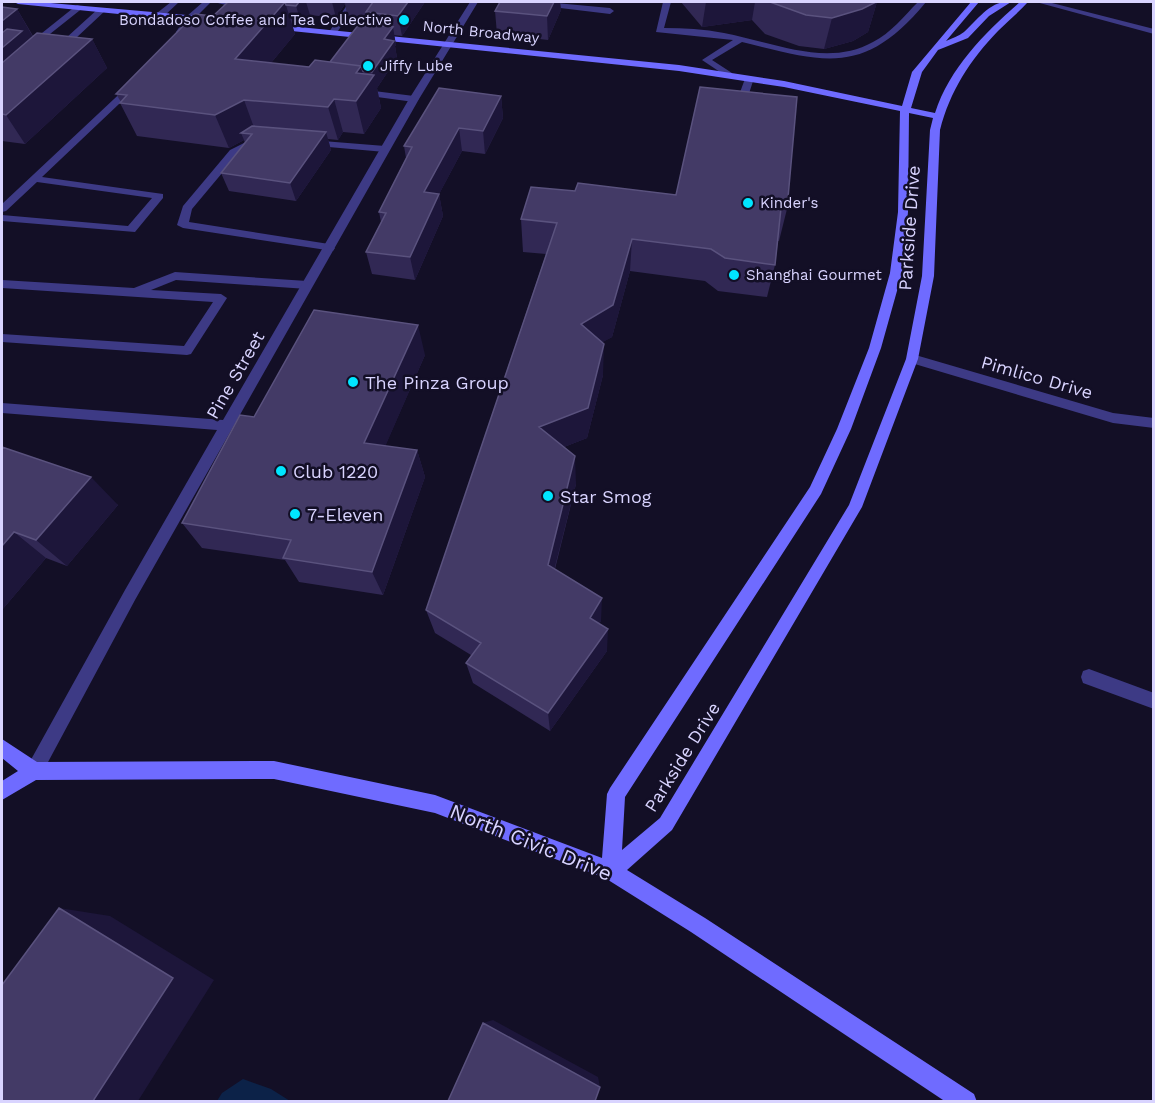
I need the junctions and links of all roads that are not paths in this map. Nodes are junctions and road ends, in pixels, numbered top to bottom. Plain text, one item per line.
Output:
1 (18, 2) edge
2 (175, 2) edge
3 (207, 2) edge
4 (218, 2) edge
5 (353, 2) edge
6 (474, 2) edge
7 (527, 2) edge
8 (667, 2) edge
9 (922, 2) edge
10 (975, 2) edge
11 (1007, 2) edge
12 (1024, 2) edge
13 (1040, 2) edge
14 (80, 8) junction
15 (102, 10) junction
16 (610, 11) dead end
17 (160, 15) junction
18 (190, 18) junction
19 (244, 18) edge
20 (220, 21) edge
21 (263, 25) edge
22 (333, 32) junction
23 (1154, 32) edge
24 (740, 39) junction
25 (174, 40) edge
26 (448, 44) junction
27 (934, 48) junction
28 (46, 60) edge
29 (2, 69) edge
30 (729, 75) junction
31 (142, 78) edge
32 (749, 78) junction
33 (349, 91) edge
34 (414, 99) junction
35 (740, 106) edge
36 (905, 110) junction
37 (937, 116) junction
38 (267, 139) edge
39 (300, 142) edge
40 (385, 149) junction
41 (36, 179) junction
42 (2, 209) edge
43 (2, 219) edge
44 (328, 248) junction
45 (2, 284) edge
46 (307, 285) junction
47 (135, 291) junction
48 (2, 338) edge
49 (912, 359) junction
50 (2, 408) edge
51 (1154, 423) edge
52 (227, 426) junction
53 (1089, 677) dead end
54 (1154, 701) edge
55 (2, 748) edge
56 (34, 771) junction
57 (2, 791) edge
58 (611, 871) junction
59 (966, 1101) edge

1 - 14 street
2 - 17 street
3 - 18 street
4 - 19 street
5 - 22 street
6 - 26 street, Pine Street
7 - 16 street
8 - 24 street
9 - 24 street
10 - 27 street, Parkside Drive
11 - 27 street
12 - 37 street, Parkside Drive
13 - 23 street
14 - 15 street
14 - 29 street
15 - 17 street
15 - 28 street
17 - 18 street
18 - 20 street
18 - 25 street
21 - 22 street, North Broadway
22 - 26 street, North Broadway
24 - 30 street
26 - 30 street, North Broadway
26 - 34 street, Pine Street
27 - 36 street, Parkside Drive
30 - 32 street, North Broadway
31 - 41 street
32 - 35 street
32 - 36 street, North Broadway
33 - 34 street
34 - 40 street, Pine Street
36 - 37 street, North Broadway
36 - 58 street, Parkside Drive
37 - 49 street, Parkside Drive
38 - 44 street
39 - 40 street
40 - 44 street, Pine Street
41 - 42 street
41 - 43 street
44 - 46 street, Pine Street
45 - 47 street
46 - 47 street
46 - 52 street, Pine Street
47 - 48 street
49 - 51 street, Pimlico Drive
49 - 58 street, Parkside Drive
50 - 52 street
52 - 56 street, Pine Street
53 - 54 street
55 - 56 street
56 - 57 street
56 - 58 street, North Civic Drive
58 - 59 street, North Civic Drive

